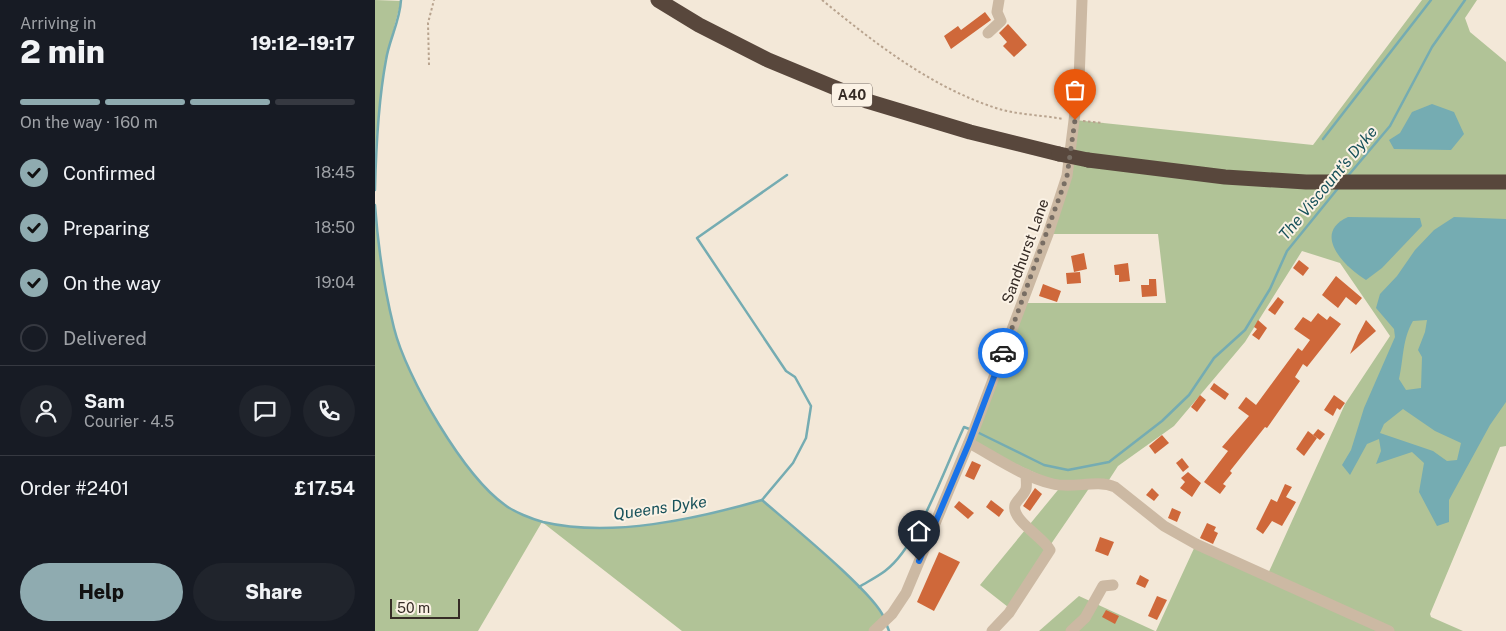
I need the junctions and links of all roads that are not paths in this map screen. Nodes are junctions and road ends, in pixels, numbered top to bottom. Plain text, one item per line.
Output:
1 (658, 0) edge
2 (999, 0) edge
3 (1082, 0) edge
4 (988, 33) dead end
5 (1506, 182) edge
6 (969, 443) junction
7 (1026, 474) junction
8 (1113, 585) dead end
9 (876, 629) edge
10 (992, 631) edge
11 (1071, 631) edge
12 (1389, 631) edge

1 - 5 highway, A40, bridge
2 - 4 street
3 - 6 street, Sandhurst Lane
6 - 7 street
6 - 9 street, Sandhurst Lane
7 - 10 street
7 - 12 street
8 - 11 street

